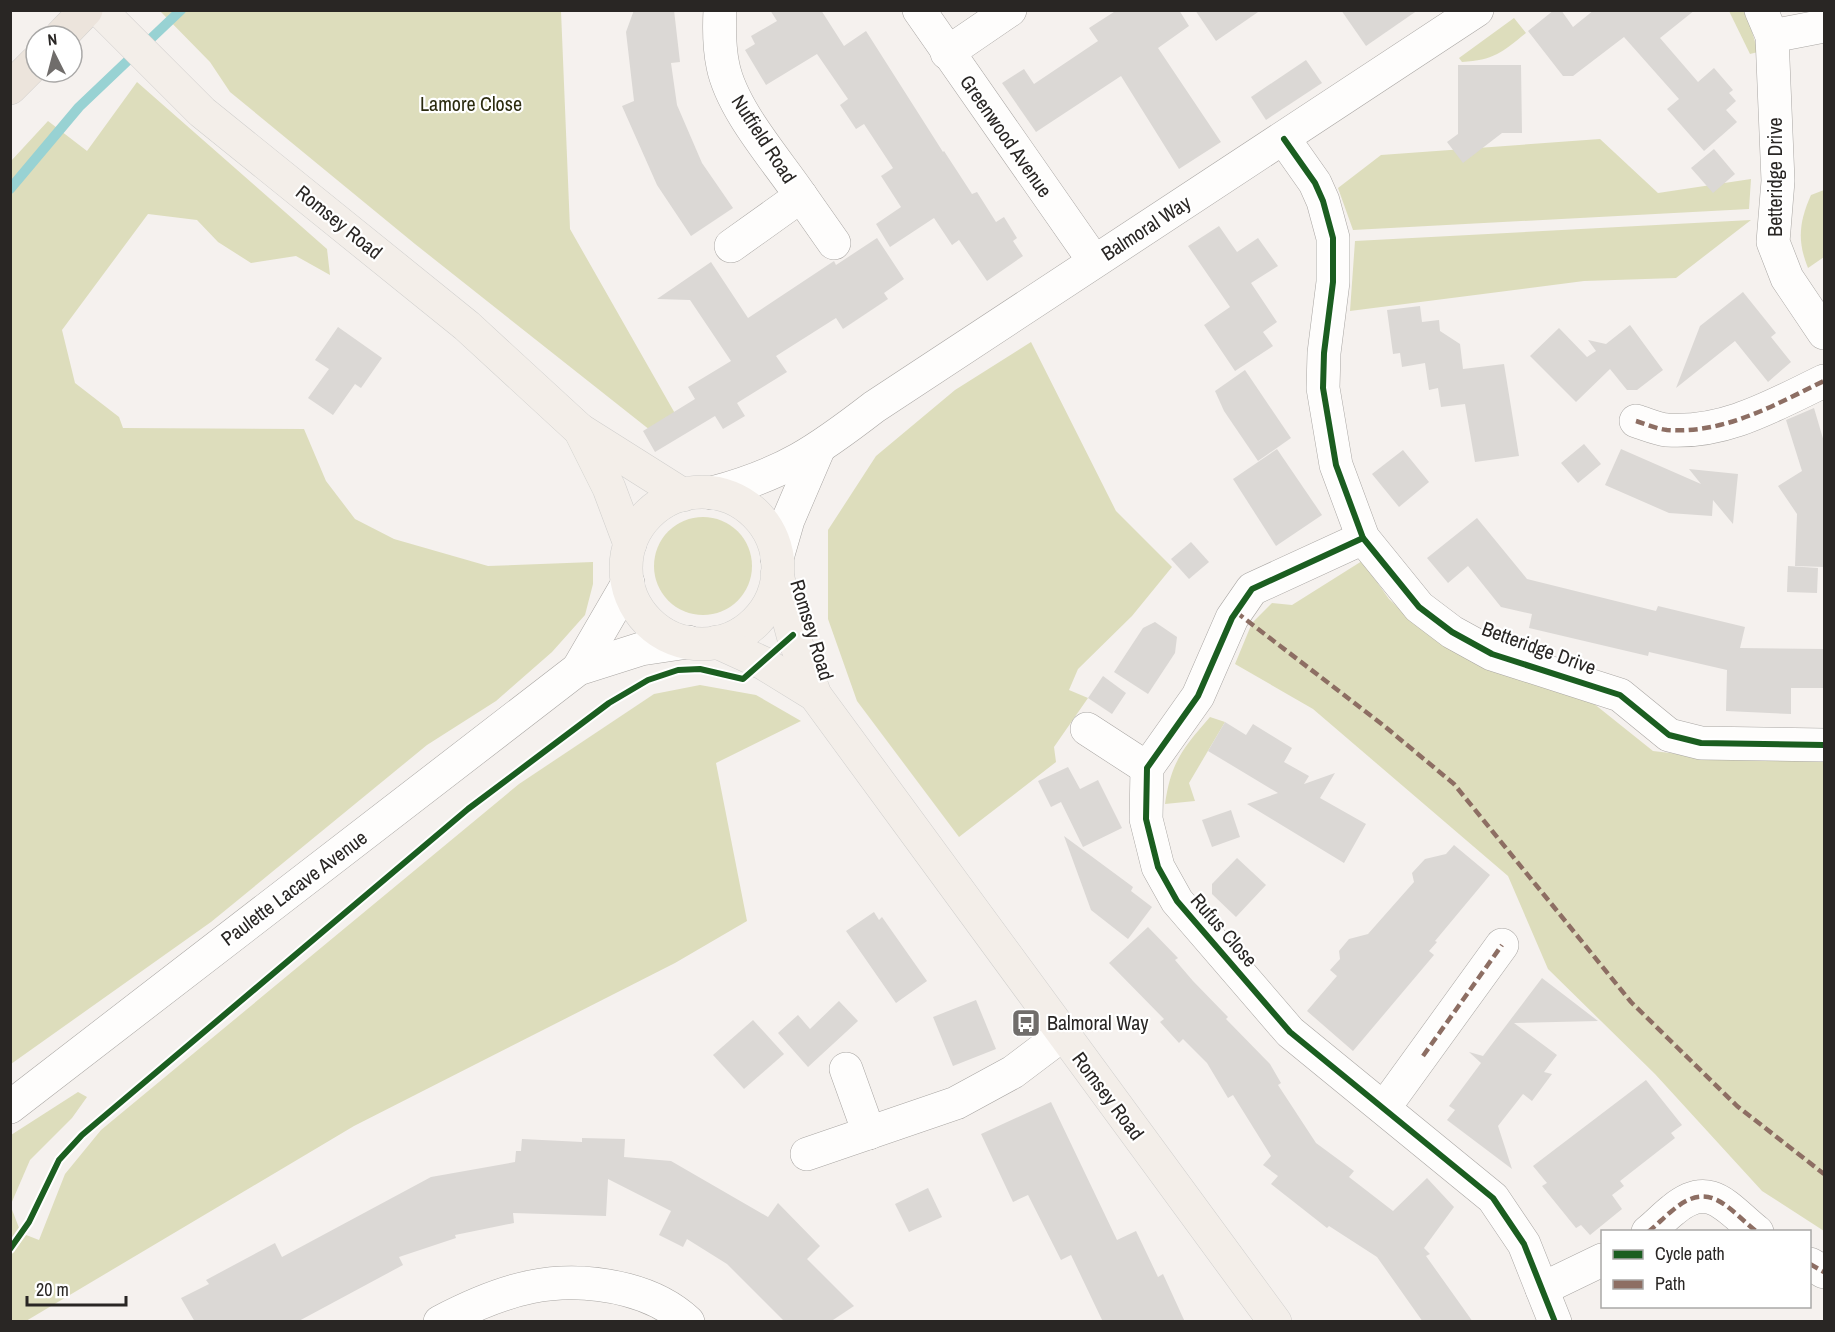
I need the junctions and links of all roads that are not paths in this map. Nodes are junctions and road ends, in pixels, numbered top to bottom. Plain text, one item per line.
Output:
1 (86, 10) edge
2 (100, 10) edge
3 (720, 10) edge
4 (919, 10) edge
5 (1010, 10) edge
6 (1477, 10) edge
7 (1767, 23) edge
8 (73, 24) edge
9 (1824, 26) edge
10 (947, 53) junction
11 (24, 74) edge
12 (10, 88) edge
13 (1284, 139) junction
14 (801, 196) junction
15 (834, 243) dead end
16 (731, 246) dead end
17 (1094, 261) junction
18 (1824, 333) edge
19 (1824, 381) edge
20 (1636, 421) dead end
21 (580, 430) junction
22 (818, 450) junction
23 (698, 494) junction
24 (1363, 538) junction
25 (630, 544) junction
26 (777, 567) junction
27 (628, 583) junction
28 (702, 642) junction
29 (578, 669) junction
30 (814, 695) junction
31 (1087, 729) dead end
32 (1824, 745) edge
33 (1147, 768) junction
34 (1502, 945) dead end
35 (1062, 1035) junction
36 (846, 1069) dead end
37 (10, 1107) edge
38 (1384, 1108) junction
39 (869, 1133) junction
40 (807, 1154) dead end
41 (1649, 1230) edge
42 (1755, 1230) edge
43 (1601, 1260) edge
44 (1542, 1289) junction
45 (440, 1322) edge
46 (688, 1322) edge
47 (1275, 1322) edge
48 (1555, 1322) edge

1 - 8 highway
2 - 21 main road, Romsey Road
3 - 14 street, Nutfield Road
4 - 10 street, Greenwood Avenue
5 - 10 street
6 - 13 street, Balmoral Way
7 - 9 street
7 - 18 street, Betteridge Drive
10 - 17 street, Greenwood Avenue
11 - 12 highway
13 - 17 street, Balmoral Way
13 - 24 street, Betteridge Drive
14 - 15 street, Nutfield Road
14 - 16 street, Nutfield Road
17 - 22 street, Balmoral Way
19 - 20 street
21 - 23 main road, Romsey Road
21 - 25 main road, Romsey Road
22 - 23 street, Balmoral Way
22 - 26 street, Balmoral Way
23 - 25 main road
23 - 26 main road
24 - 32 street, Betteridge Drive
24 - 33 street
25 - 27 main road
26 - 28 main road
26 - 30 main road, Romsey Road
27 - 28 main road
27 - 29 street, Paulette Lacave Avenue
28 - 29 street, Paulette Lacave Avenue
28 - 30 main road, Romsey Road
29 - 37 street, Paulette Lacave Avenue
30 - 35 main road, Romsey Road
31 - 33 street
33 - 38 street, Rufus Close
34 - 38 street
35 - 39 street
35 - 47 main road, Romsey Road
36 - 39 street
38 - 44 street, Rufus Close
39 - 40 street
41 - 42 street
43 - 44 street
44 - 48 street, Rufus Close
45 - 46 street

